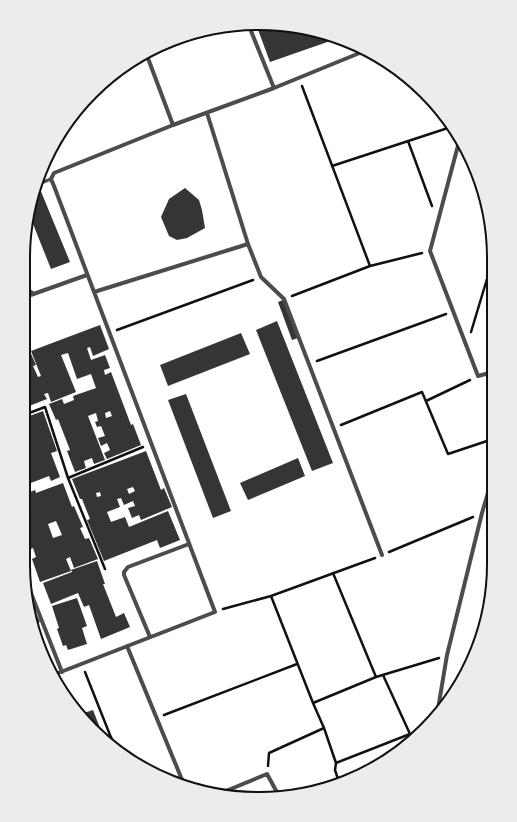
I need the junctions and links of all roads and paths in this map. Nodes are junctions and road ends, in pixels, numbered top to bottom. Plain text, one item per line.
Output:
1 (251, 30) edge
2 (359, 53) edge
3 (148, 59) edge
4 (299, 78) junction
5 (274, 88) junction
6 (207, 114) junction
7 (173, 125) junction
8 (446, 129) edge
9 (408, 141) junction
10 (458, 147) edge
11 (332, 166) junction
12 (51, 179) junction
13 (43, 183) edge
14 (438, 221) junction
15 (248, 244) junction
16 (430, 251) junction
17 (370, 266) junction
18 (87, 275) junction
19 (261, 277) junction
20 (487, 282) edge
21 (30, 291) edge
22 (94, 292) junction
23 (33, 294) junction
24 (30, 295) edge
25 (284, 299) junction
26 (454, 311) junction
27 (109, 333) junction
28 (466, 346) junction
29 (309, 364) junction
30 (487, 374) edge
31 (478, 376) junction
32 (426, 401) junction
33 (30, 413) edge
34 (334, 428) junction
35 (487, 440) edge
36 (151, 444) junction
37 (68, 478) junction
38 (487, 496) edge
39 (482, 513) junction
40 (189, 544) junction
41 (382, 555) junction
42 (105, 569) dead end
43 (332, 573) junction
44 (271, 596) junction
45 (32, 597) edge
46 (215, 612) junction
47 (150, 637) junction
48 (126, 646) junction
49 (447, 655) junction
50 (82, 664) junction
51 (297, 664) junction
52 (62, 672) junction
53 (58, 673) edge
54 (383, 675) junction
55 (376, 678) junction
56 (313, 703) junction
57 (439, 705) edge
58 (156, 718) junction
59 (324, 728) junction
60 (110, 734) joint
61 (112, 739) edge
62 (336, 763) junction
63 (267, 774) junction
64 (338, 778) edge
65 (182, 779) edge
66 (228, 790) edge
67 (277, 792) edge

1 - 5 street
2 - 4 street
3 - 7 street
4 - 5 street
4 - 11 path
5 - 6 street
6 - 7 street
6 - 15 street
7 - 12 street
8 - 9 path
9 - 11 path
9 - 14 path
10 - 14 street
11 - 17 path
12 - 13 lane
12 - 18 street
14 - 16 street
15 - 19 street
15 - 22 street
16 - 17 path
16 - 26 street
17 - 25 path
18 - 22 street
18 - 23 street
19 - 25 street
19 - 27 path
20 - 28 path
21 - 23 lane
22 - 27 street
23 - 24 street
25 - 29 street
26 - 28 street
26 - 29 path
27 - 36 street
28 - 31 street
29 - 34 street
30 - 31 street
31 - 32 path
32 - 34 path
32 - 35 path
33 - 37 path
34 - 41 street
36 - 37 path
36 - 40 street
37 - 42 path
38 - 39 street
39 - 41 path
39 - 49 street
40 - 46 street
40 - 47 street
41 - 43 path
43 - 44 path
43 - 55 path
44 - 46 path
44 - 51 path
45 - 52 street
46 - 47 street
47 - 48 street
48 - 50 street
48 - 58 street
49 - 54 path
49 - 57 street
50 - 52 street
50 - 60 path
51 - 56 path
51 - 58 path
52 - 53 street
54 - 55 path
54 - 62 path
55 - 56 path
56 - 59 path
58 - 65 street
59 - 62 path
59 - 63 path
60 - 61 path
62 - 64 path
63 - 66 street
63 - 67 street

